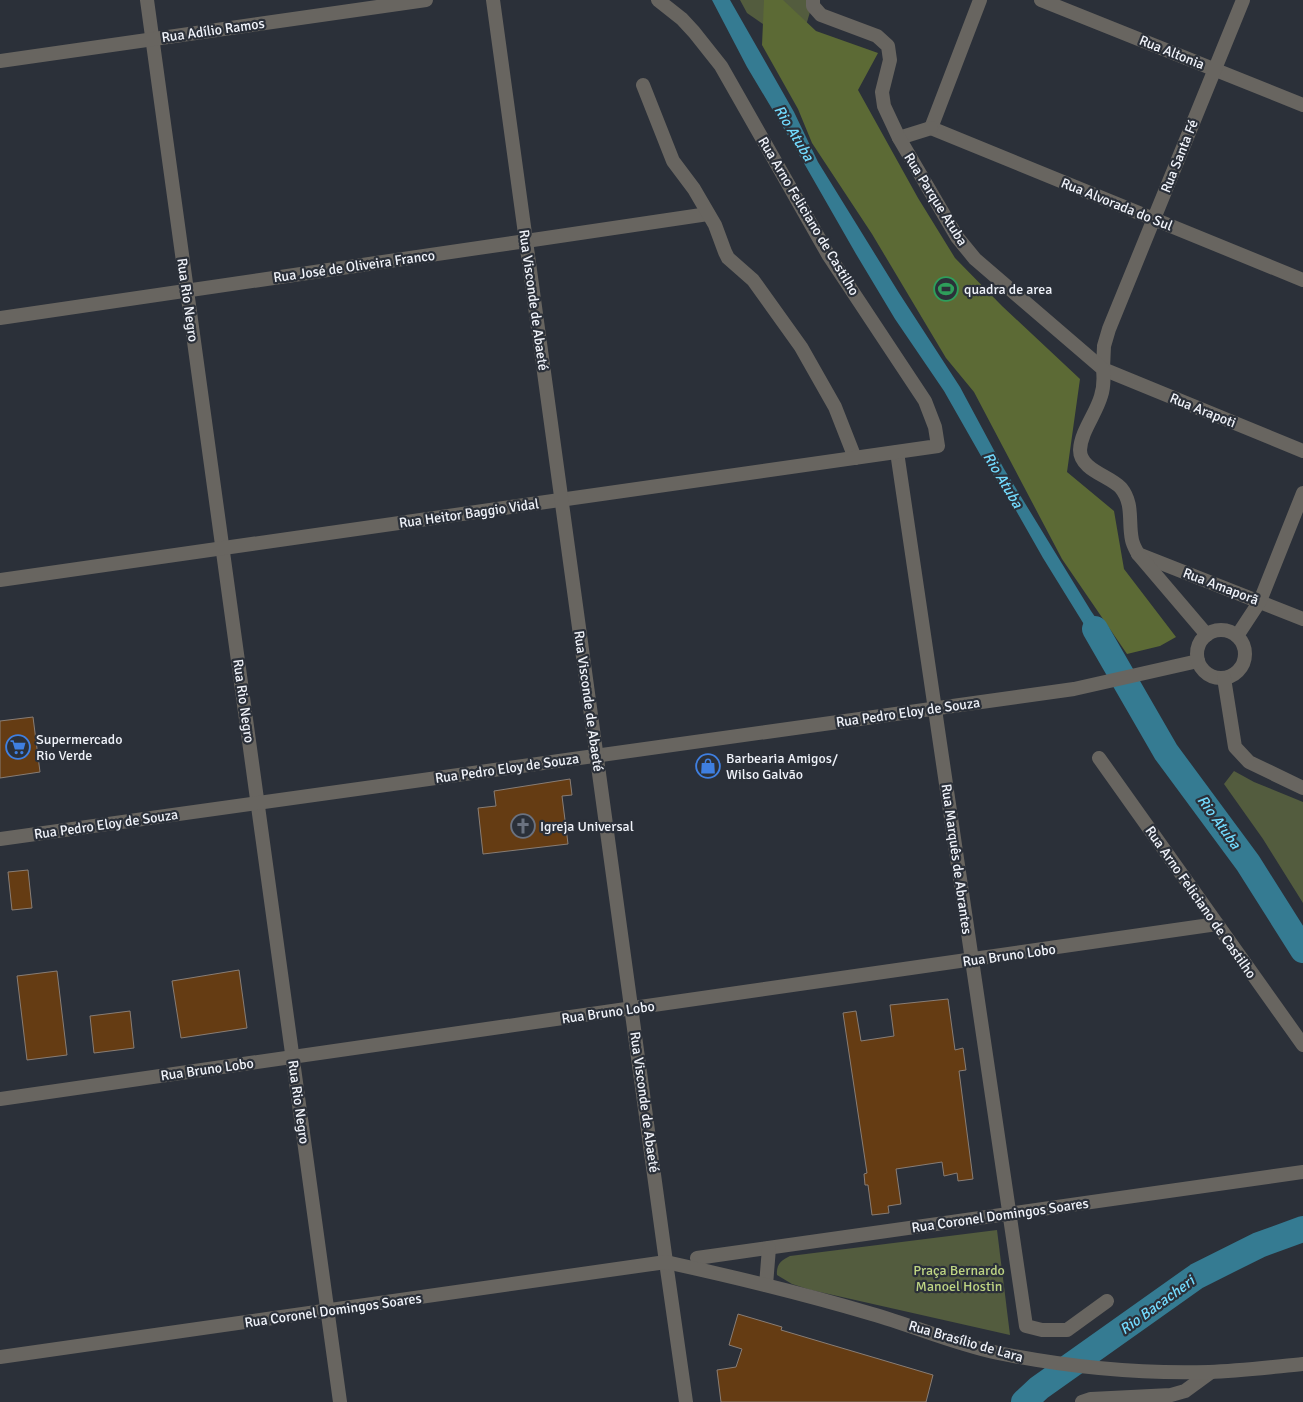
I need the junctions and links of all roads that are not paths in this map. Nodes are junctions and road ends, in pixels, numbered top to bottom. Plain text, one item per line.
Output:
1 (147, 0) edge
2 (426, 0) edge
3 (493, 0) edge
4 (658, 0) edge
5 (812, 0) edge
6 (980, 0) edge
7 (1041, 0) edge
8 (1243, 0) edge
9 (152, 39) junction
10 (0, 61) edge
11 (1214, 69) junction
12 (643, 86) dead end
13 (1303, 105) edge
14 (931, 128) junction
15 (899, 138) junction
16 (708, 214) junction
17 (1154, 219) junction
18 (526, 241) junction
19 (1303, 280) edge
20 (187, 290) junction
21 (0, 318) edge
22 (1103, 370) junction
23 (938, 446) joint
24 (1303, 451) edge
25 (897, 452) junction
26 (856, 458) junction
27 (1303, 493) edge
28 (562, 500) junction
29 (222, 548) junction
30 (1138, 554) junction
31 (0, 580) edge
32 (1260, 601) junction
33 (1303, 619) edge
34 (1207, 635) junction
35 (1237, 636) junction
36 (1198, 660) junction
37 (1224, 678) junction
38 (935, 708) junction
39 (597, 756) junction
40 (1099, 758) dead end
41 (1303, 788) edge
42 (258, 803) junction
43 (0, 839) edge
44 (1217, 924) junction
45 (972, 960) junction
46 (632, 1008) junction
47 (1303, 1046) edge
48 (292, 1057) junction
49 (0, 1098) edge
50 (1303, 1172) edge
51 (1009, 1213) junction
52 (769, 1248) junction
53 (697, 1258) dead end
54 (666, 1262) junction
55 (766, 1285) junction
56 (1107, 1301) dead end
57 (328, 1310) junction
58 (0, 1357) edge
59 (1303, 1364) edge
60 (1210, 1372) junction
61 (1183, 1397) edge
62 (340, 1402) edge
63 (686, 1402) edge
64 (1082, 1402) edge

1 - 9 street, Rua Rio Negro
2 - 9 street, Rua Adílio Ramos
3 - 18 street, Rua Visconde de Abaeté
4 - 23 street, Rua Arno Feliciano de Castilho
5 - 15 street, Rua Parque Atuba
6 - 14 street
7 - 11 street, Rua Altonia
8 - 11 street, Rua Santa Fé
9 - 10 street, Rua Adílio Ramos
9 - 20 street, Rua Rio Negro
11 - 13 street, Rua Altonia
11 - 17 street, Rua Santa Fé
12 - 16 street
14 - 15 street
14 - 17 street, Rua Alvorada do Sul
15 - 22 street, Rua Parque Atuba
16 - 18 street, Rua José de Oliveira Franco
16 - 26 street
17 - 19 street, Rua Alvorada do Sul
17 - 22 street, Rua Santa Fé
18 - 20 street, Rua José de Oliveira Franco
18 - 28 street, Rua Visconde de Abaeté
20 - 21 street, Rua José de Oliveira Franco
20 - 29 street, Rua Rio Negro
22 - 24 street, Rua Arapoti
22 - 30 street
23 - 25 street, Rua Heitor Baggio Vidal
25 - 26 street, Rua Heitor Baggio Vidal
25 - 38 street, Rua Marquês de Abrantes
26 - 28 street, Rua Heitor Baggio Vidal
27 - 32 street
28 - 29 street, Rua Heitor Baggio Vidal
28 - 39 street, Rua Visconde de Abaeté
29 - 31 street, Rua Heitor Baggio Vidal
29 - 42 street, Rua Rio Negro
30 - 32 street, Rua Amaporã
30 - 34 street
32 - 33 street, Rua Amaporã
32 - 35 street
34 - 35 street
34 - 36 street
35 - 37 street
36 - 37 street
36 - 38 street, Rua Pedro Eloy de Souza
37 - 41 street
38 - 39 street, Rua Pedro Eloy de Souza
38 - 45 street, Rua Marquês de Abrantes
39 - 42 street, Rua Pedro Eloy de Souza
39 - 46 street, Rua Visconde de Abaeté
40 - 44 street, Rua Arno Feliciano de Castilho
42 - 43 street, Rua Pedro Eloy de Souza
42 - 48 street, Rua Rio Negro
44 - 45 street, Rua Bruno Lobo
44 - 47 street, Rua Arno Feliciano de Castilho
45 - 46 street, Rua Bruno Lobo
45 - 51 street, Rua Marquês de Abrantes
46 - 48 street, Rua Bruno Lobo
46 - 54 street, Rua Visconde de Abaeté
48 - 49 street, Rua Bruno Lobo
48 - 57 street, Rua Rio Negro
50 - 51 street, Rua Coronel Domingos Soares
51 - 52 street, Rua Coronel Domingos Soares
51 - 56 street, Rua Marquês de Abrantes
52 - 53 street, Rua Coronel Domingos Soares
52 - 55 street
54 - 55 street, Rua Brasílio de Lara
54 - 57 street, Rua Coronel Domingos Soares
54 - 63 street, Rua Visconde de Abaeté
55 - 60 street, Rua Brasílio de Lara
57 - 58 street, Rua Coronel Domingos Soares
57 - 62 street, Rua Rio Negro
59 - 60 street, Rua Brasílio de Lara
60 - 61 street
61 - 64 street

